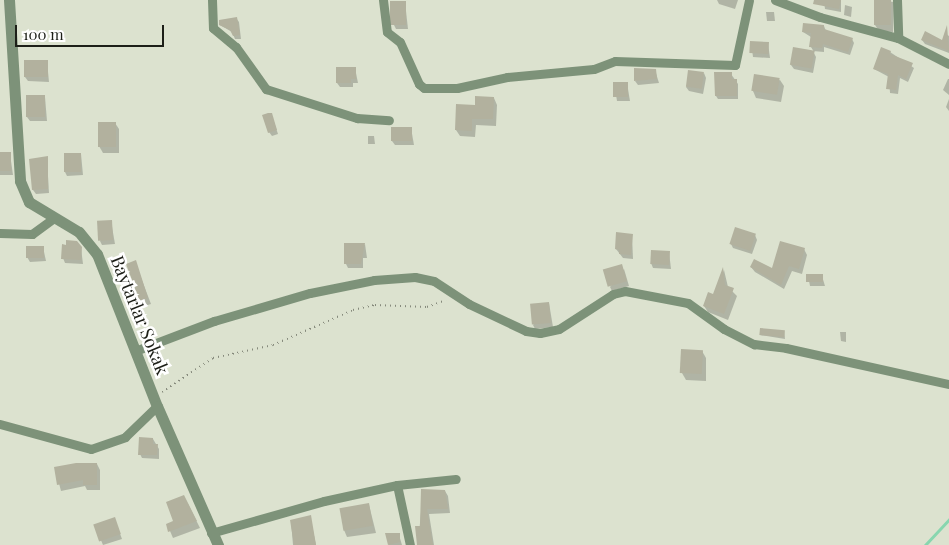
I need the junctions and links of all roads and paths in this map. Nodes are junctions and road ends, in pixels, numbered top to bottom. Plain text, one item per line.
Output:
1 (9, 0) edge
2 (212, 0) edge
3 (383, 0) edge
4 (749, 0) edge
5 (775, 0) edge
6 (897, 0) edge
7 (898, 38) junction
8 (949, 64) edge
9 (389, 120) dead end
10 (53, 219) junction
11 (0, 233) edge
12 (455, 294) junction
13 (135, 351) junction
14 (949, 384) edge
15 (156, 402) junction
16 (0, 424) edge
17 (456, 479) dead end
18 (397, 485) junction
19 (210, 532) junction
20 (218, 545) edge
21 (410, 545) edge

1 - 10 street, Baytarlar Sokak
2 - 9 street
3 - 4 street
5 - 7 street
6 - 7 street
7 - 8 street
10 - 11 street
10 - 13 street, Baytarlar Sokak
12 - 13 street
12 - 14 street
12 - 15 path
13 - 15 street, Baytarlar Sokak
15 - 16 street
15 - 19 street, Baytarlar Sokak
17 - 18 street
18 - 19 street
18 - 21 street
19 - 20 street, Baytarlar Sokak

